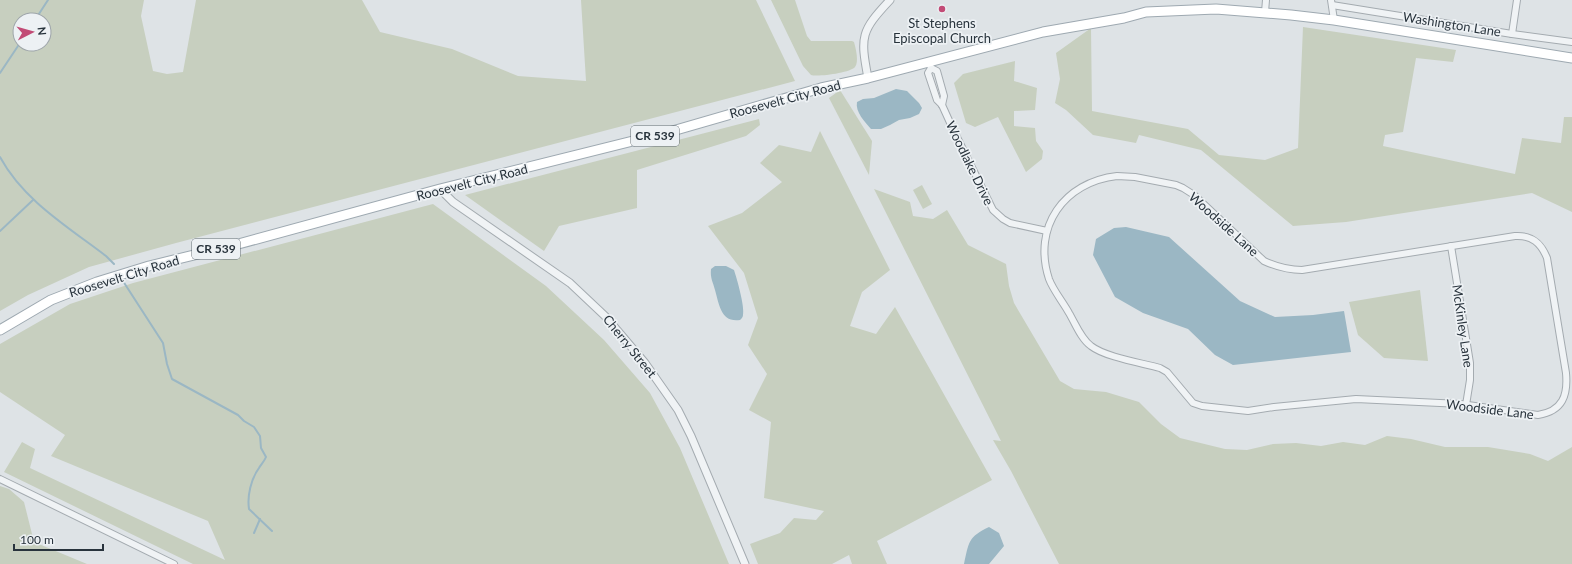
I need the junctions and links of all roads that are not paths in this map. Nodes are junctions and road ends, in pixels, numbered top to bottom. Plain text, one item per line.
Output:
1 (890, 0) edge
2 (1266, 0) edge
3 (1517, 0) edge
4 (1332, 2) edge
5 (1265, 12) junction
6 (1334, 20) junction
7 (1512, 34) junction
8 (1572, 42) edge
9 (1572, 58) edge
10 (930, 65) junction
11 (868, 78) junction
12 (942, 105) junction
13 (440, 189) junction
14 (1047, 231) junction
15 (1451, 246) junction
16 (0, 330) edge
17 (1466, 405) junction
18 (0, 479) edge
19 (174, 564) edge
20 (745, 564) edge

1 - 11 street
2 - 5 street
3 - 7 street
4 - 6 street
4 - 7 street, Washington Lane
5 - 6 main road, CR 539
5 - 10 main road, CR 539
6 - 9 main road, CR 539
7 - 8 street, Washington Lane
10 - 11 main road, CR 539
10 - 12 street, Woodlake Drive
10 - 12 street, Woodlake Drive
11 - 13 main road, Roosevelt City Road / CR 539
12 - 14 street, Woodlake Drive
13 - 16 main road, Roosevelt City Road / CR 539
13 - 20 street, Cherry Street
14 - 15 street, Woodside Lane
14 - 17 street, Woodside Lane
15 - 17 street, McKinley Lane
15 - 17 street, Woodside Lane
18 - 19 street

